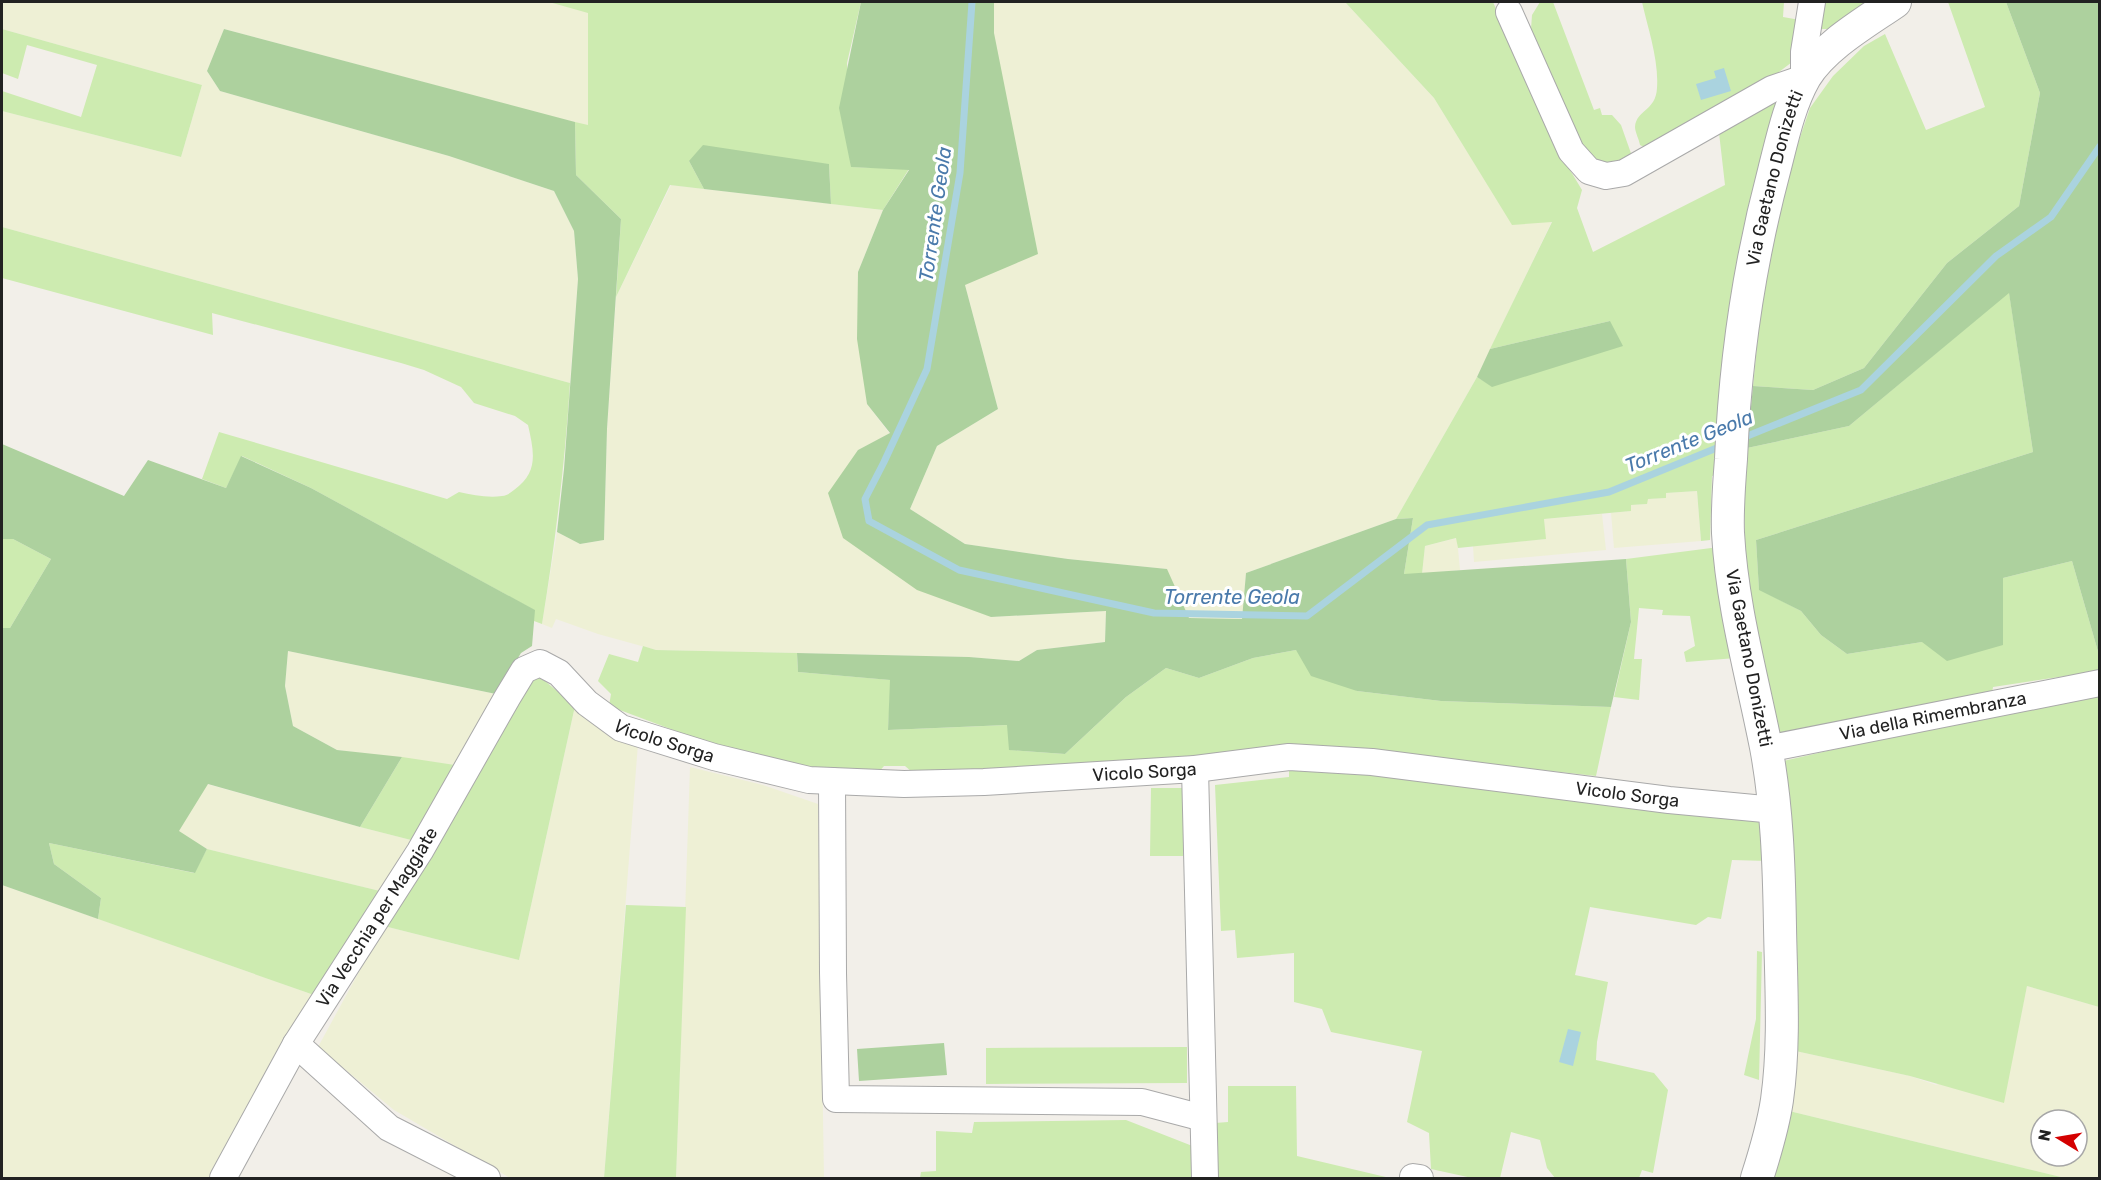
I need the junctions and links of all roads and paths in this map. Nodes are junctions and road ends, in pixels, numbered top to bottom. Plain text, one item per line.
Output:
1 (1812, 2) edge
2 (1895, 2) edge
3 (1509, 12) dead end
4 (1804, 78) junction
5 (540, 663) joint
6 (2100, 683) edge
7 (1766, 748) junction
8 (1195, 769) junction
9 (832, 781) junction
10 (1776, 810) junction
11 (296, 1044) junction
12 (1203, 1118) junction
13 (223, 1179) edge
14 (487, 1179) edge
15 (1205, 1179) edge
16 (1757, 1179) edge

1 - 4 street
2 - 4 street, Via Gaetano Donizetti
3 - 4 street
4 - 7 street, Via Gaetano Donizetti
5 - 9 street, Vicolo Sorga
5 - 11 street, Via Vecchia per Maggiate
6 - 7 street, Via della Rimembranza
7 - 10 street, Via Gaetano Donizetti
8 - 9 street, Vicolo Sorga
8 - 10 street, Vicolo Sorga
8 - 12 street
9 - 12 street
10 - 16 street, Via Gaetano Donizetti
11 - 13 street, Via Vecchia per Maggiate
11 - 14 street
12 - 15 street

